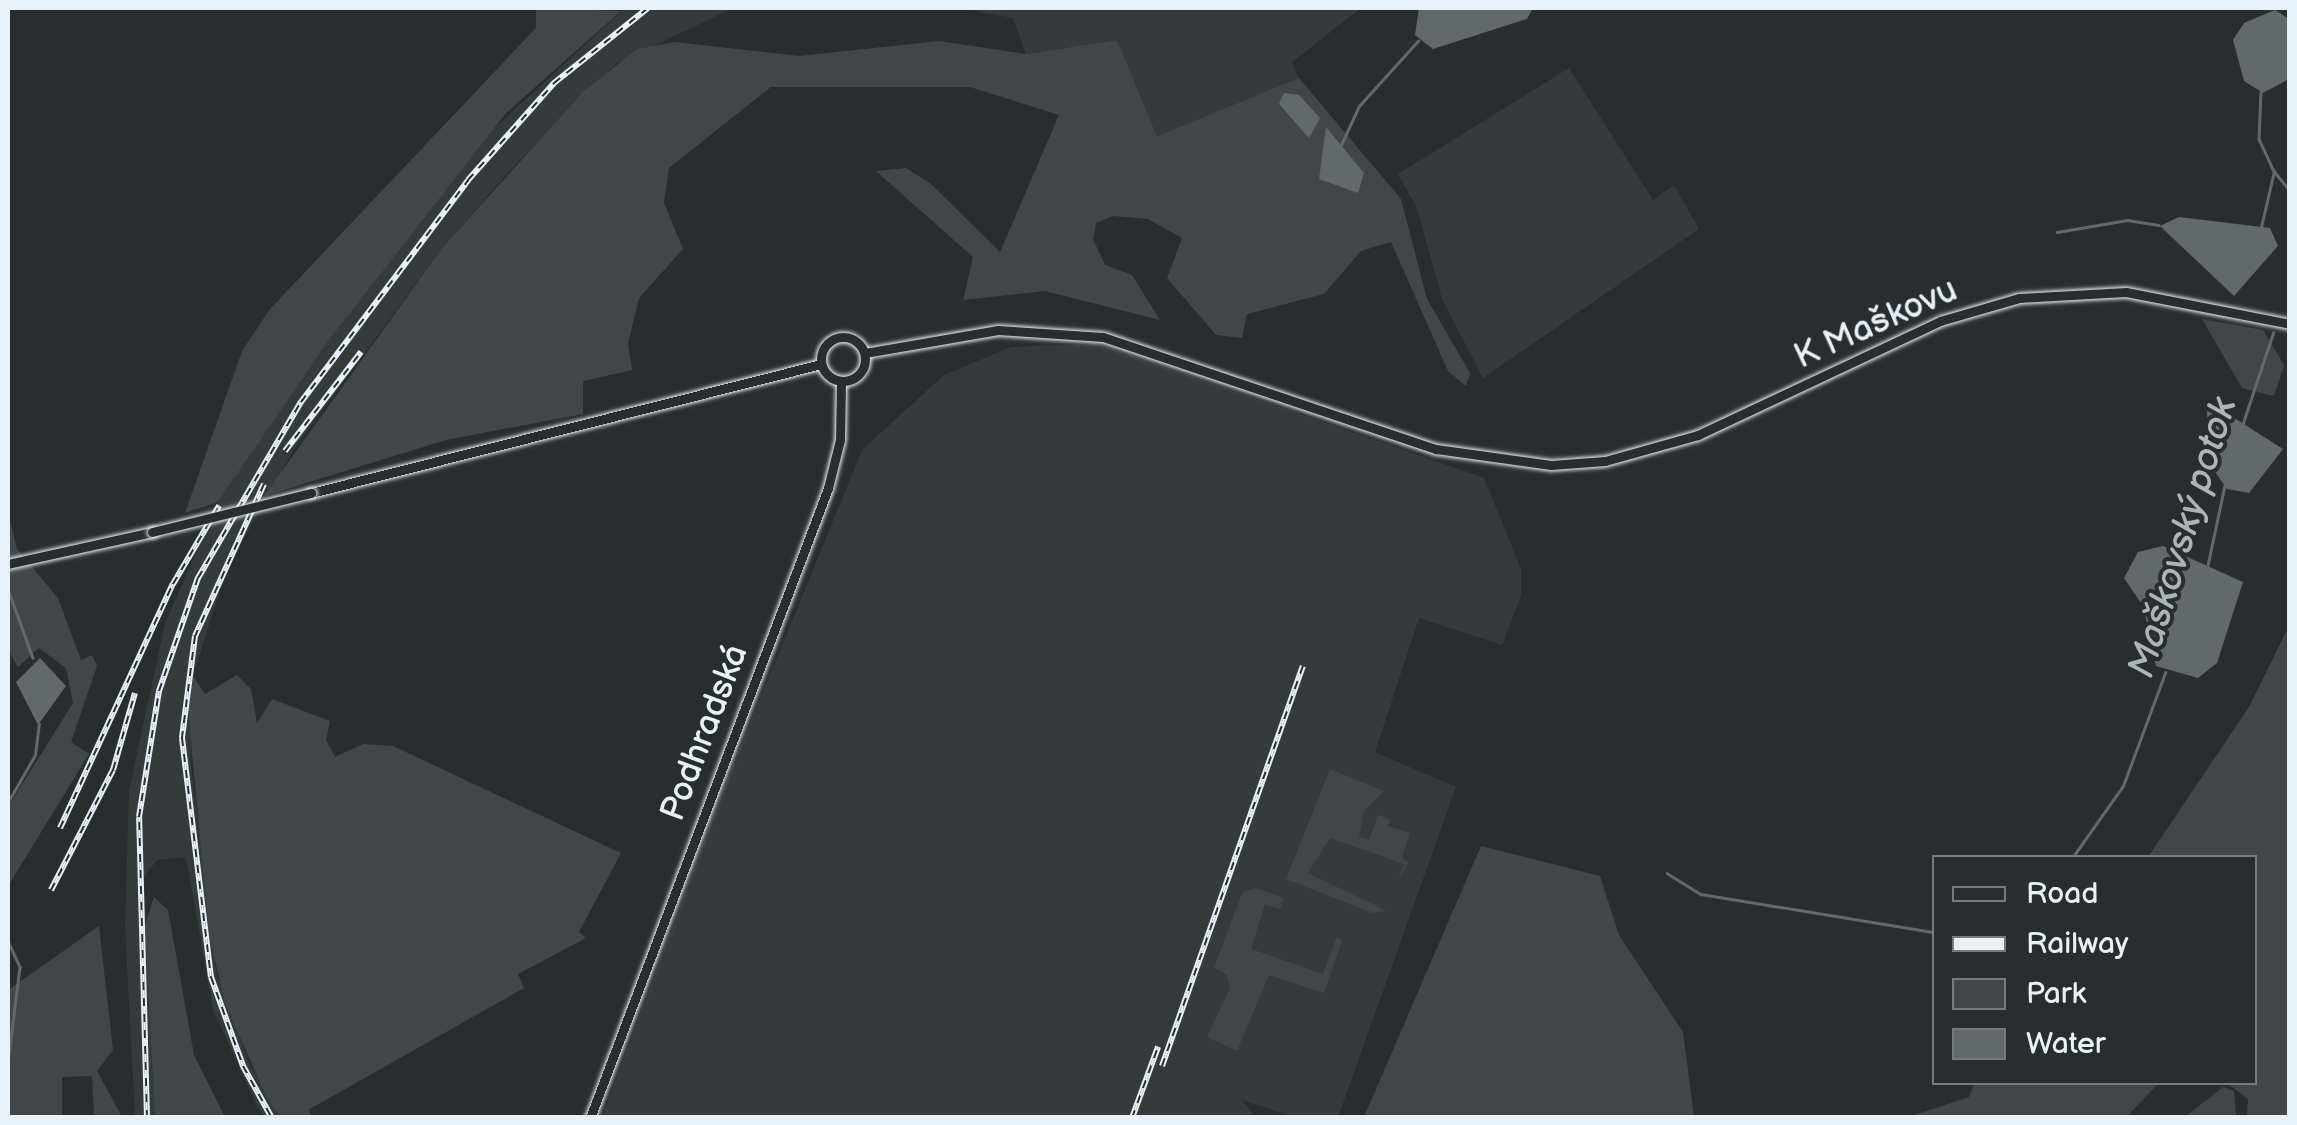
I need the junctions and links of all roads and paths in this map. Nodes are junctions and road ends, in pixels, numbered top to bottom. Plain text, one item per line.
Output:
1 (2290, 324) edge
2 (865, 353) junction
3 (822, 364) junction
4 (841, 382) junction
5 (8, 564) edge
6 (590, 1118) edge

1 - 2 main road, K Maškovu
2 - 3 main road
2 - 4 main road
3 - 4 main road
3 - 5 main road, bridge
4 - 6 main road, Podhradská

